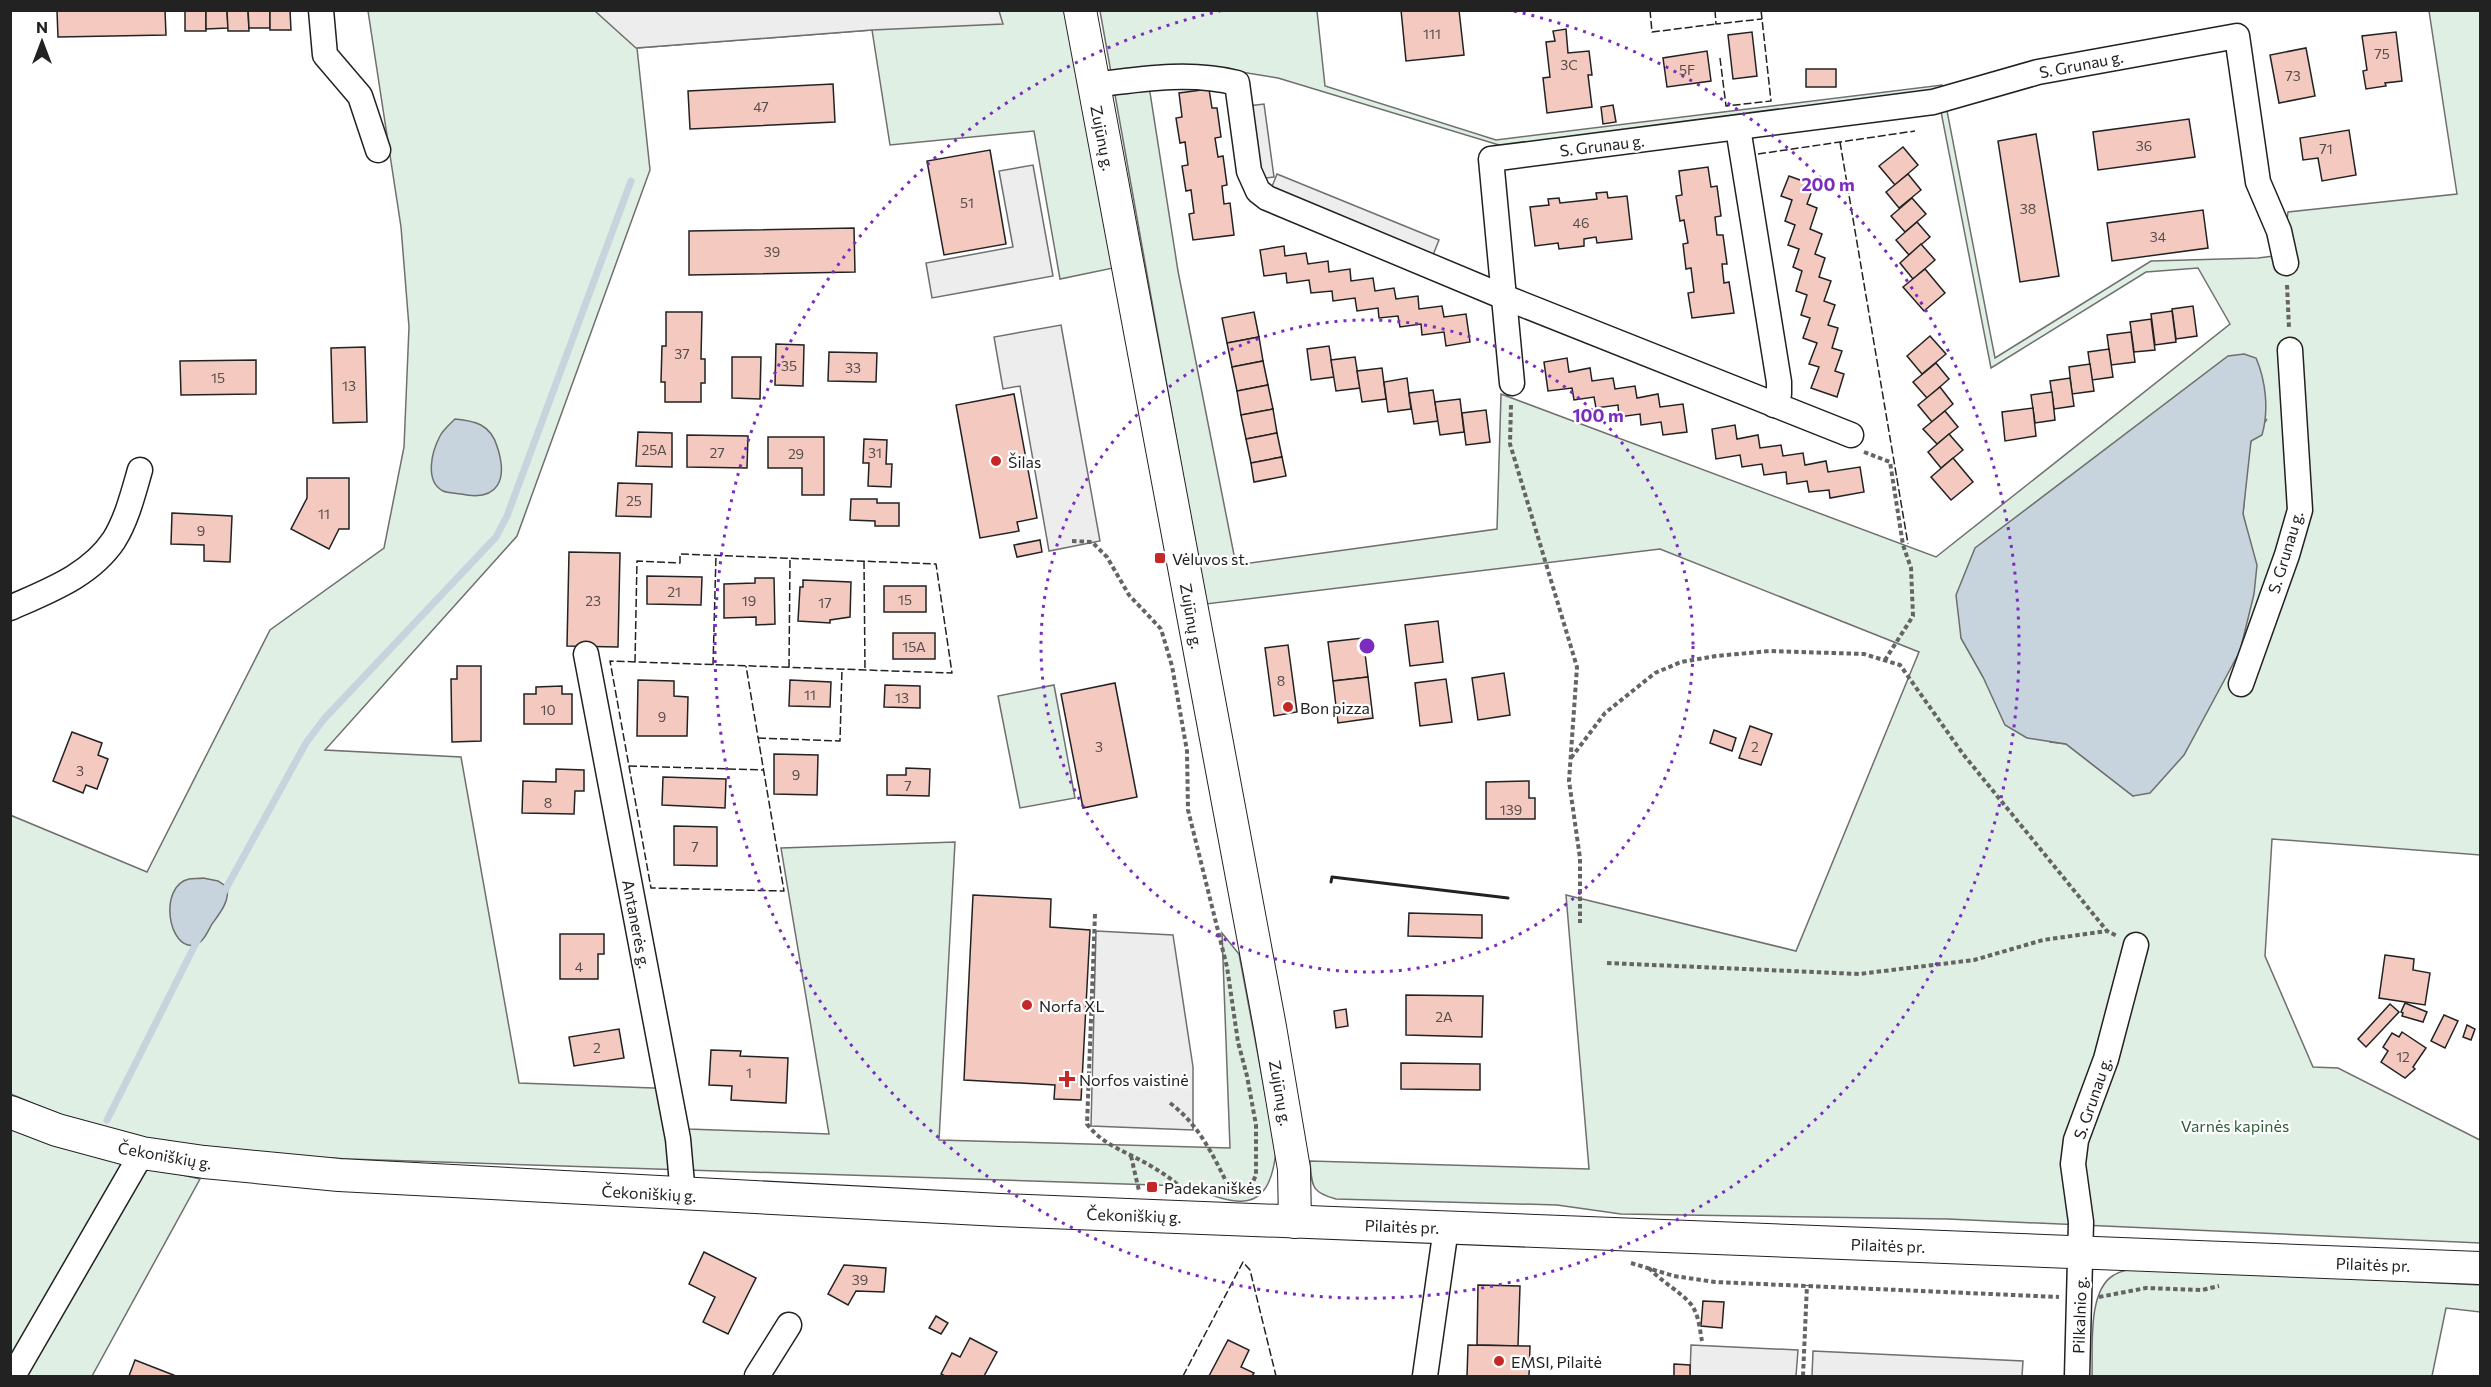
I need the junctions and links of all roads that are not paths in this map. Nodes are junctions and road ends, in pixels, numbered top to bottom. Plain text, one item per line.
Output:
1 (321, 10) edge
2 (1080, 10) edge
3 (1094, 85) junction
4 (1738, 128) junction
5 (378, 150) dead end
6 (2286, 263) road end
7 (1504, 297) junction
8 (2290, 350) road end
9 (1512, 383) road end
10 (1774, 405) junction
11 (1851, 435) road end
12 (140, 470) dead end
13 (10, 608) edge
14 (586, 654) dead end
15 (2241, 684) dead end
16 (2136, 945) road end
17 (10, 1112) edge
18 (142, 1153) junction
19 (683, 1195) junction
20 (1295, 1222) junction
21 (1446, 1228) junction
22 (2081, 1253) junction
23 (2481, 1268) edge
24 (789, 1325) dead end
25 (13, 1377) edge
26 (757, 1377) edge
27 (1425, 1377) edge
28 (2078, 1377) edge

1 - 5 street
2 - 3 main road, Zujūnų g.
3 - 7 street
3 - 20 main road, Zujūnų g.
4 - 6 street, S. Grunau g.
4 - 7 street, S. Grunau g.
4 - 10 street
7 - 9 street, S. Grunau g.
7 - 10 street
8 - 15 street, S. Grunau g.
10 - 11 street
12 - 13 street
14 - 19 street, Antanerės g.
16 - 22 street, S. Grunau g.
17 - 18 main road, Čekoniškių g.
18 - 19 main road, Čekoniškių g.
18 - 25 street
19 - 20 main road, Čekoniškių g.
20 - 21 main road, Pilaitės pr.
21 - 22 main road, Pilaitės pr.
21 - 27 street
22 - 23 main road, Pilaitės pr.
22 - 28 street, Pilkalnio g.
24 - 26 street

